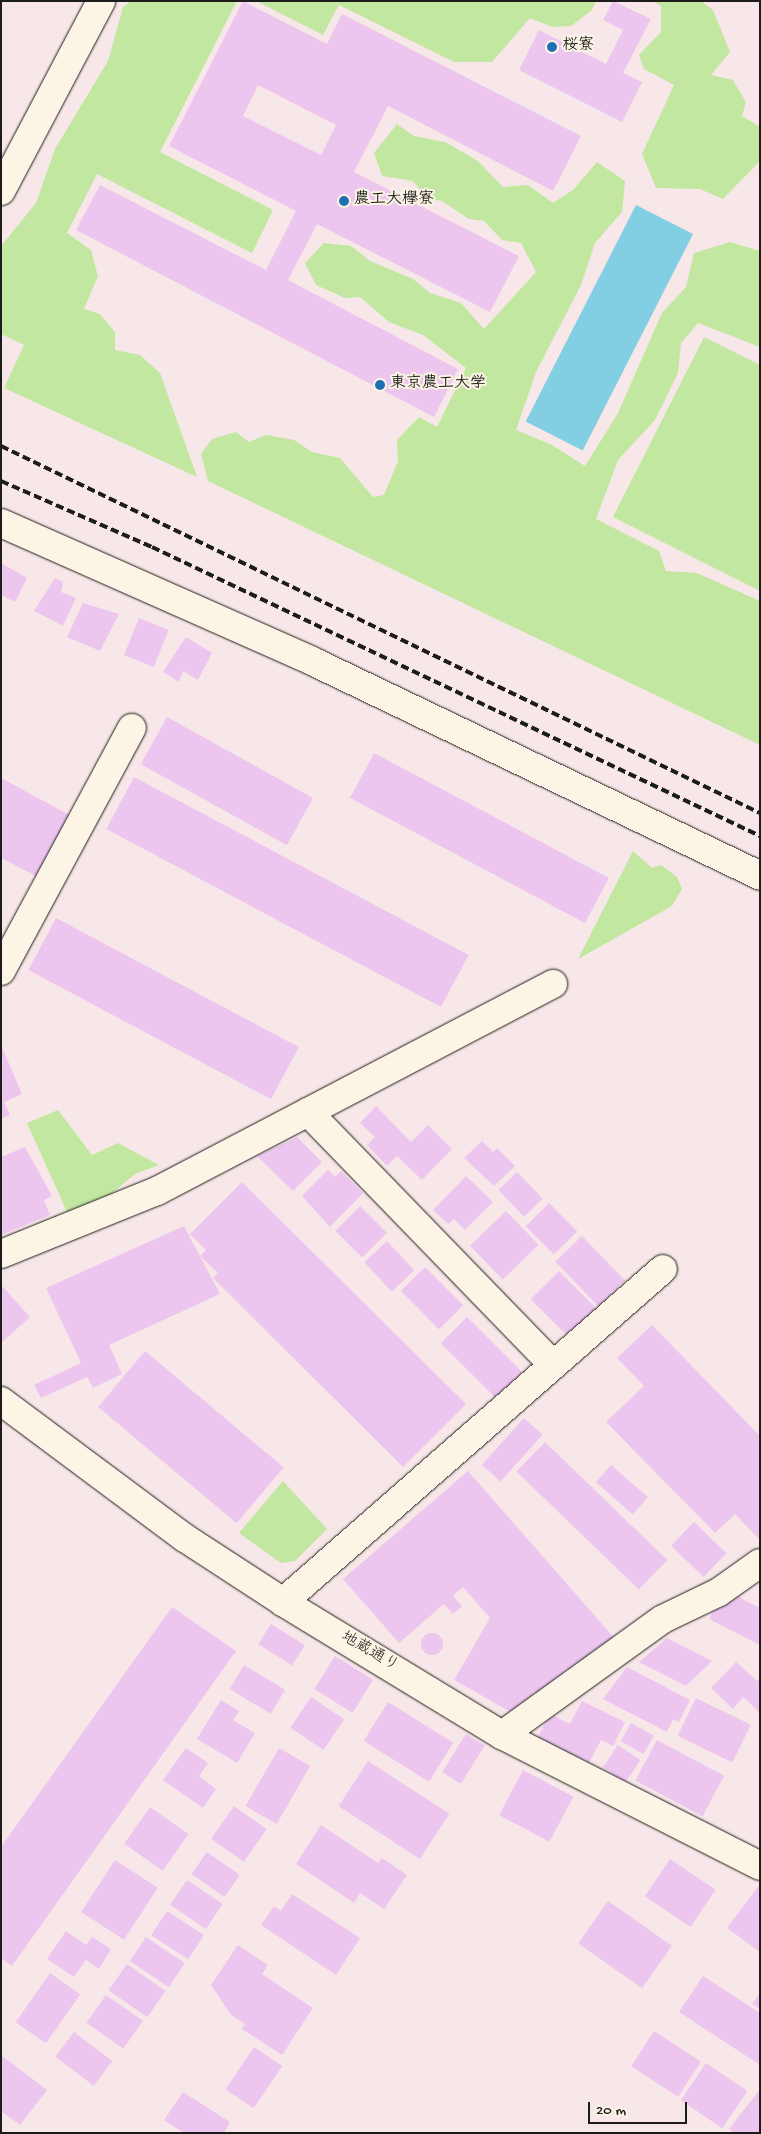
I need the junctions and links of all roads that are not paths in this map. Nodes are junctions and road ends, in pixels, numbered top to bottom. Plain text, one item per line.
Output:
1 (101, 1) edge
2 (1, 191) edge
3 (1, 523) edge
4 (132, 728) dead end
5 (760, 876) edge
6 (1, 971) edge
7 (553, 984) dead end
8 (308, 1112) junction
9 (1, 1254) edge
10 (663, 1269) dead end
11 (553, 1365) junction
12 (1, 1401) edge
13 (760, 1563) edge
14 (283, 1602) junction
15 (502, 1735) junction
16 (760, 1866) edge

1 - 2 street
3 - 5 street
4 - 6 street
7 - 8 street
8 - 9 street
8 - 11 street
10 - 11 street
11 - 14 street
12 - 14 street, 地蔵通り
13 - 15 street
14 - 15 street, 地蔵通り
15 - 16 street, 地蔵通り

